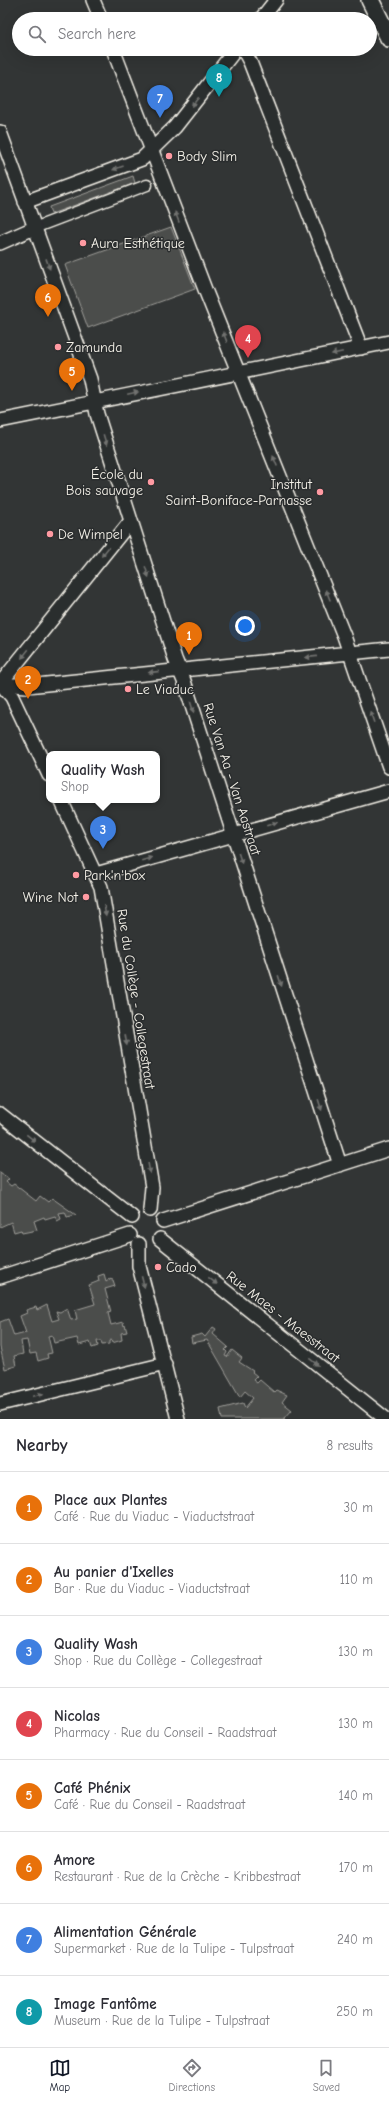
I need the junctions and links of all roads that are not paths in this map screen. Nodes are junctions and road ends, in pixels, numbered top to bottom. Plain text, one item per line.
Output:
1 (93, 0) edge
2 (276, 0) edge
3 (370, 0) edge
4 (98, 12) edge
5 (267, 12) edge
6 (376, 12) edge
7 (377, 14) edge
8 (389, 38) edge
9 (116, 56) edge
10 (231, 56) edge
11 (247, 56) edge
12 (0, 132) edge
13 (152, 150) junction
14 (147, 185) dead end
15 (25, 202) junction
16 (34, 228) junction
17 (0, 243) edge
18 (389, 342) edge
19 (361, 348) junction
20 (239, 374) junction
21 (95, 402) junction
22 (0, 421) edge
23 (130, 522) junction
24 (389, 649) edge
25 (350, 653) junction
26 (180, 670) junction
27 (0, 684) edge
28 (389, 767) edge
29 (46, 769) edge
30 (389, 791) edge
31 (62, 803) edge
32 (233, 835) junction
33 (96, 874) junction
34 (0, 1114) edge
35 (389, 1149) edge
36 (340, 1165) junction
37 (150, 1210) junction
38 (132, 1217) junction
39 (163, 1221) junction
40 (160, 1239) junction
41 (134, 1240) junction
42 (0, 1277) edge
43 (165, 1364) junction
44 (0, 1404) edge
45 (178, 1419) edge
46 (386, 1419) edge

1 - 4 street
2 - 5 street
3 - 6 street
7 - 8 street
9 - 13 street
10 -> 13 street
11 - 19 street
12 - 15 street, Rue Van Aa - Van Aastraat
13 -> 15 street
20 -> 13 street
14 - 16 street
15 - 16 street, Rue Van Aa - Van Aastraat
16 - 17 street
16 -> 21 street, Rue Van Aa - Van Aastraat
18 - 19 street
19 -> 20 street
21 -> 20 street
25 -> 20 street
21 - 22 street
21 -> 23 street, Rue Van Aa - Van Aastraat
23 -> 26 street, Rue Van Aa - Van Aastraat
23 -> 27 street
24 - 25 street
25 -> 26 street
28 -> 25 street
26 -> 27 street
26 -> 32 street, Rue Van Aa - Van Aastraat
27 - 29 street
32 -> 30 street
31 - 33 street, Rue du Collège - Collegestraat
33 -> 32 street
32 -> 36 street, Rue Van Aa - Van Aastraat
33 -> 37 street, Rue du Collège - Collegestraat
34 -> 38 street
35 - 36 street
36 - 39 street
37 - 38 street
37 - 39 street
38 - 41 street
39 - 40 street
40 - 41 street
40 -> 46 street, Rue Maes - Maesstraat
41 - 42 street
41 -> 43 street
44 -> 43 street
43 - 45 street

